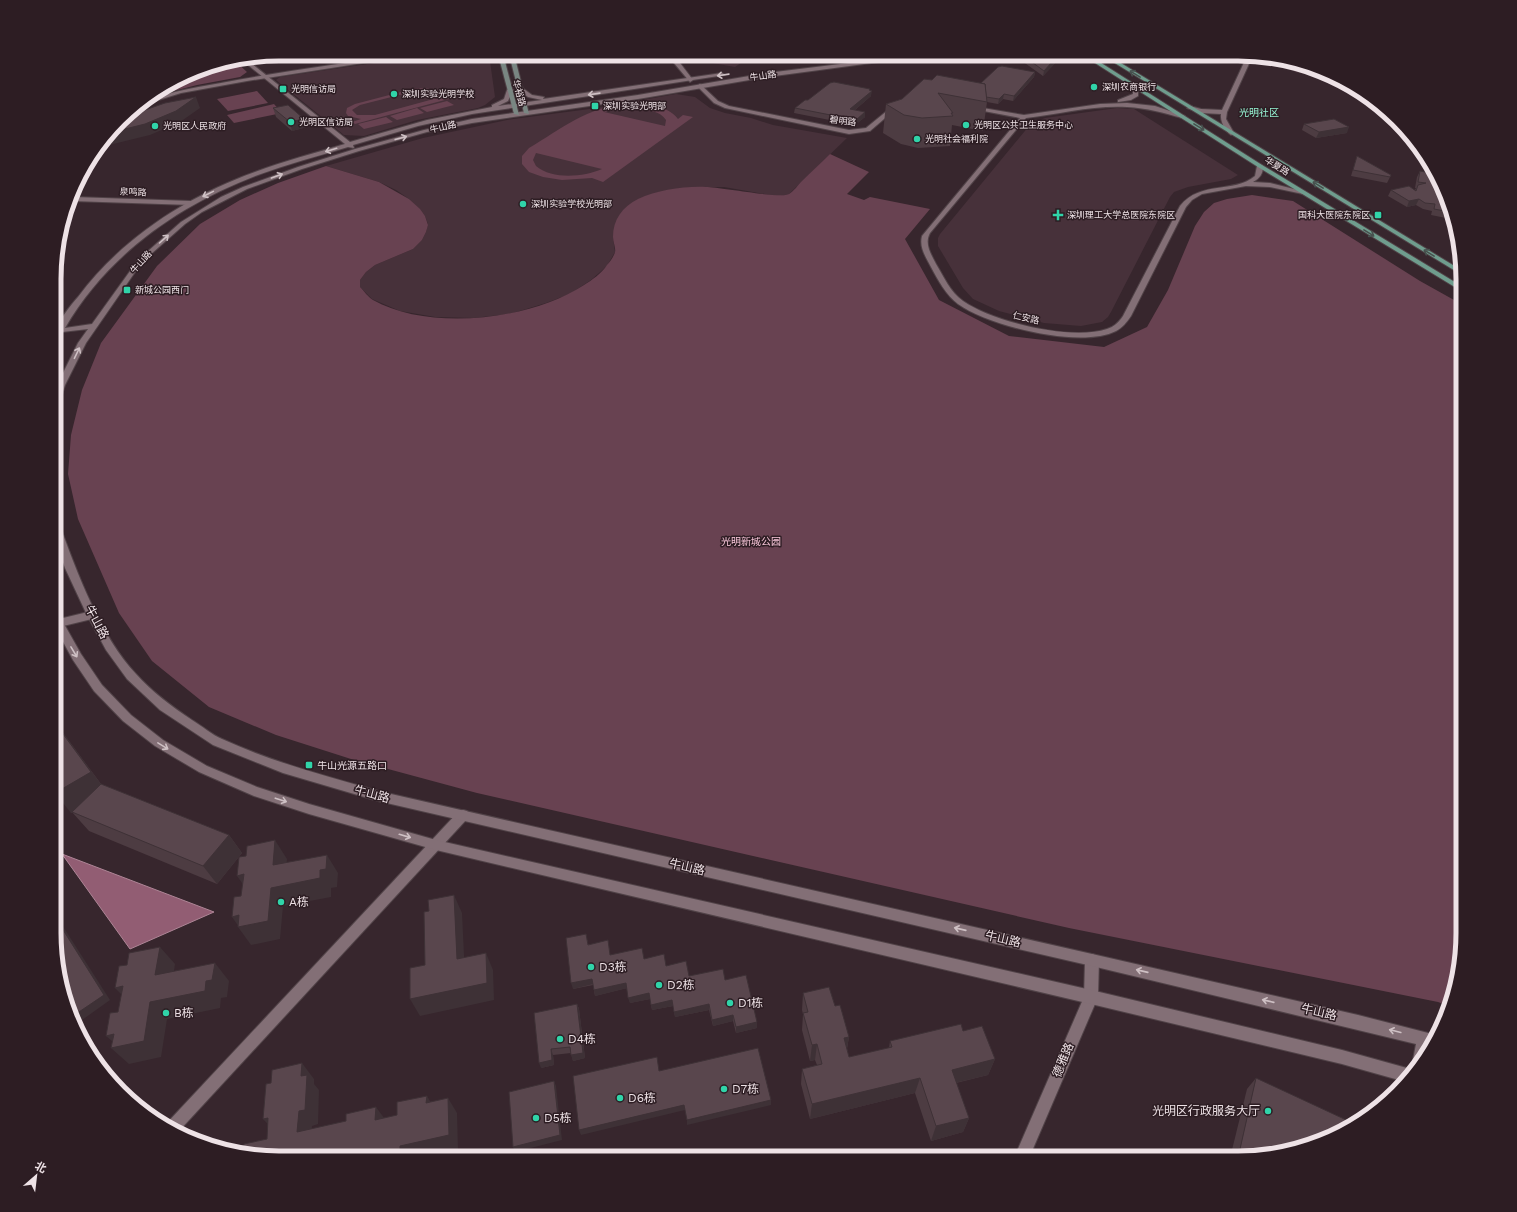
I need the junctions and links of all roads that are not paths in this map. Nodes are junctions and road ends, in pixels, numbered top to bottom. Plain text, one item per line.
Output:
1 (370, 61) edge
2 (502, 61) edge
3 (513, 61) edge
4 (679, 61) edge
5 (830, 61) edge
6 (882, 61) edge
7 (1093, 61) edge
8 (1113, 61) edge
9 (1248, 61) edge
10 (248, 63) edge
11 (742, 72) dead end
12 (727, 74) dead end
13 (264, 76) junction
14 (690, 80) junction
15 (700, 86) junction
16 (1135, 87) junction
17 (521, 89) junction
18 (510, 90) junction
19 (564, 98) junction
20 (154, 101) edge
21 (899, 103) edge
22 (523, 104) junction
23 (514, 105) junction
24 (964, 105) edge
25 (1100, 106) junction
26 (1190, 108) junction
27 (473, 112) junction
28 (1224, 112) junction
29 (527, 113) junction
30 (517, 114) junction
31 (1182, 116) junction
32 (1024, 117) junction
33 (1230, 132) junction
34 (349, 144) junction
35 (356, 150) junction
36 (1260, 166) junction
37 (1246, 184) junction
38 (1303, 192) junction
39 (77, 198) edge
40 (191, 203) junction
41 (1456, 269) edge
42 (1456, 286) edge
43 (61, 327) edge
44 (90, 330) junction
45 (61, 333) edge
46 (61, 385) edge
47 (61, 543) edge
48 (92, 615) junction
49 (61, 621) edge
50 (61, 630) edge
51 (463, 815) junction
52 (436, 845) junction
53 (1092, 960) junction
54 (1091, 997) junction
55 (1428, 1040) edge
56 (1404, 1074) edge
57 (175, 1125) edge
58 (1024, 1151) edge

1 - 13 street
2 - 18 main road, 华裕路
3 - 17 main road, 华裕路
4 - 14 street
5 - 11 street, 牛山路
6 - 15 street, 牛山路
7 - 16 main road, 华夏路
26 -> 8 main road, 华夏路
9 - 28 street
10 - 13 street
12 -> 14 street, 牛山路
13 - 20 street
13 - 34 street
14 -> 19 street, 牛山路
15 - 21 street, 碧明路
15 - 29 street, 牛山路
16 - 25 street
16 - 31 main road, 华夏路
17 - 19 street
17 - 22 main road, 华裕路
18 - 23 main road, 华裕路
18 - 27 street
19 - 22 street, 牛山路
22 - 23 street, 牛山路
22 - 29 main road, 华裕路
23 - 27 street, 牛山路
23 - 30 main road, 华裕路
24 - 32 street
25 - 31 street
25 - 32 street
26 - 28 street
26 - 33 main road, 华夏路
27 - 34 street, 牛山路
28 - 33 street
29 - 30 street, 牛山路
35 -> 30 street, 牛山路
31 -> 36 main road, 华夏路
32 - 37 street, 仁安路
41 -> 33 main road, 华夏路
34 - 35 street
34 -> 40 street, 牛山路
44 -> 35 street, 牛山路
36 - 37 street
36 - 38 main road, 华夏路
37 - 38 street, 仁安路
38 -> 42 main road, 华夏路
39 - 40 street, 泉鸣路
40 - 43 street, 牛山路
44 - 45 street
46 -> 44 street, 牛山路
47 - 48 street, 牛山路
48 - 49 street
48 - 51 street, 牛山路
50 -> 52 street
51 - 52 street
53 -> 51 street, 牛山路
52 - 54 street
52 - 57 street
53 - 54 street, 德雅路
55 -> 53 street, 牛山路
54 - 56 street
54 - 58 street, 德雅路

